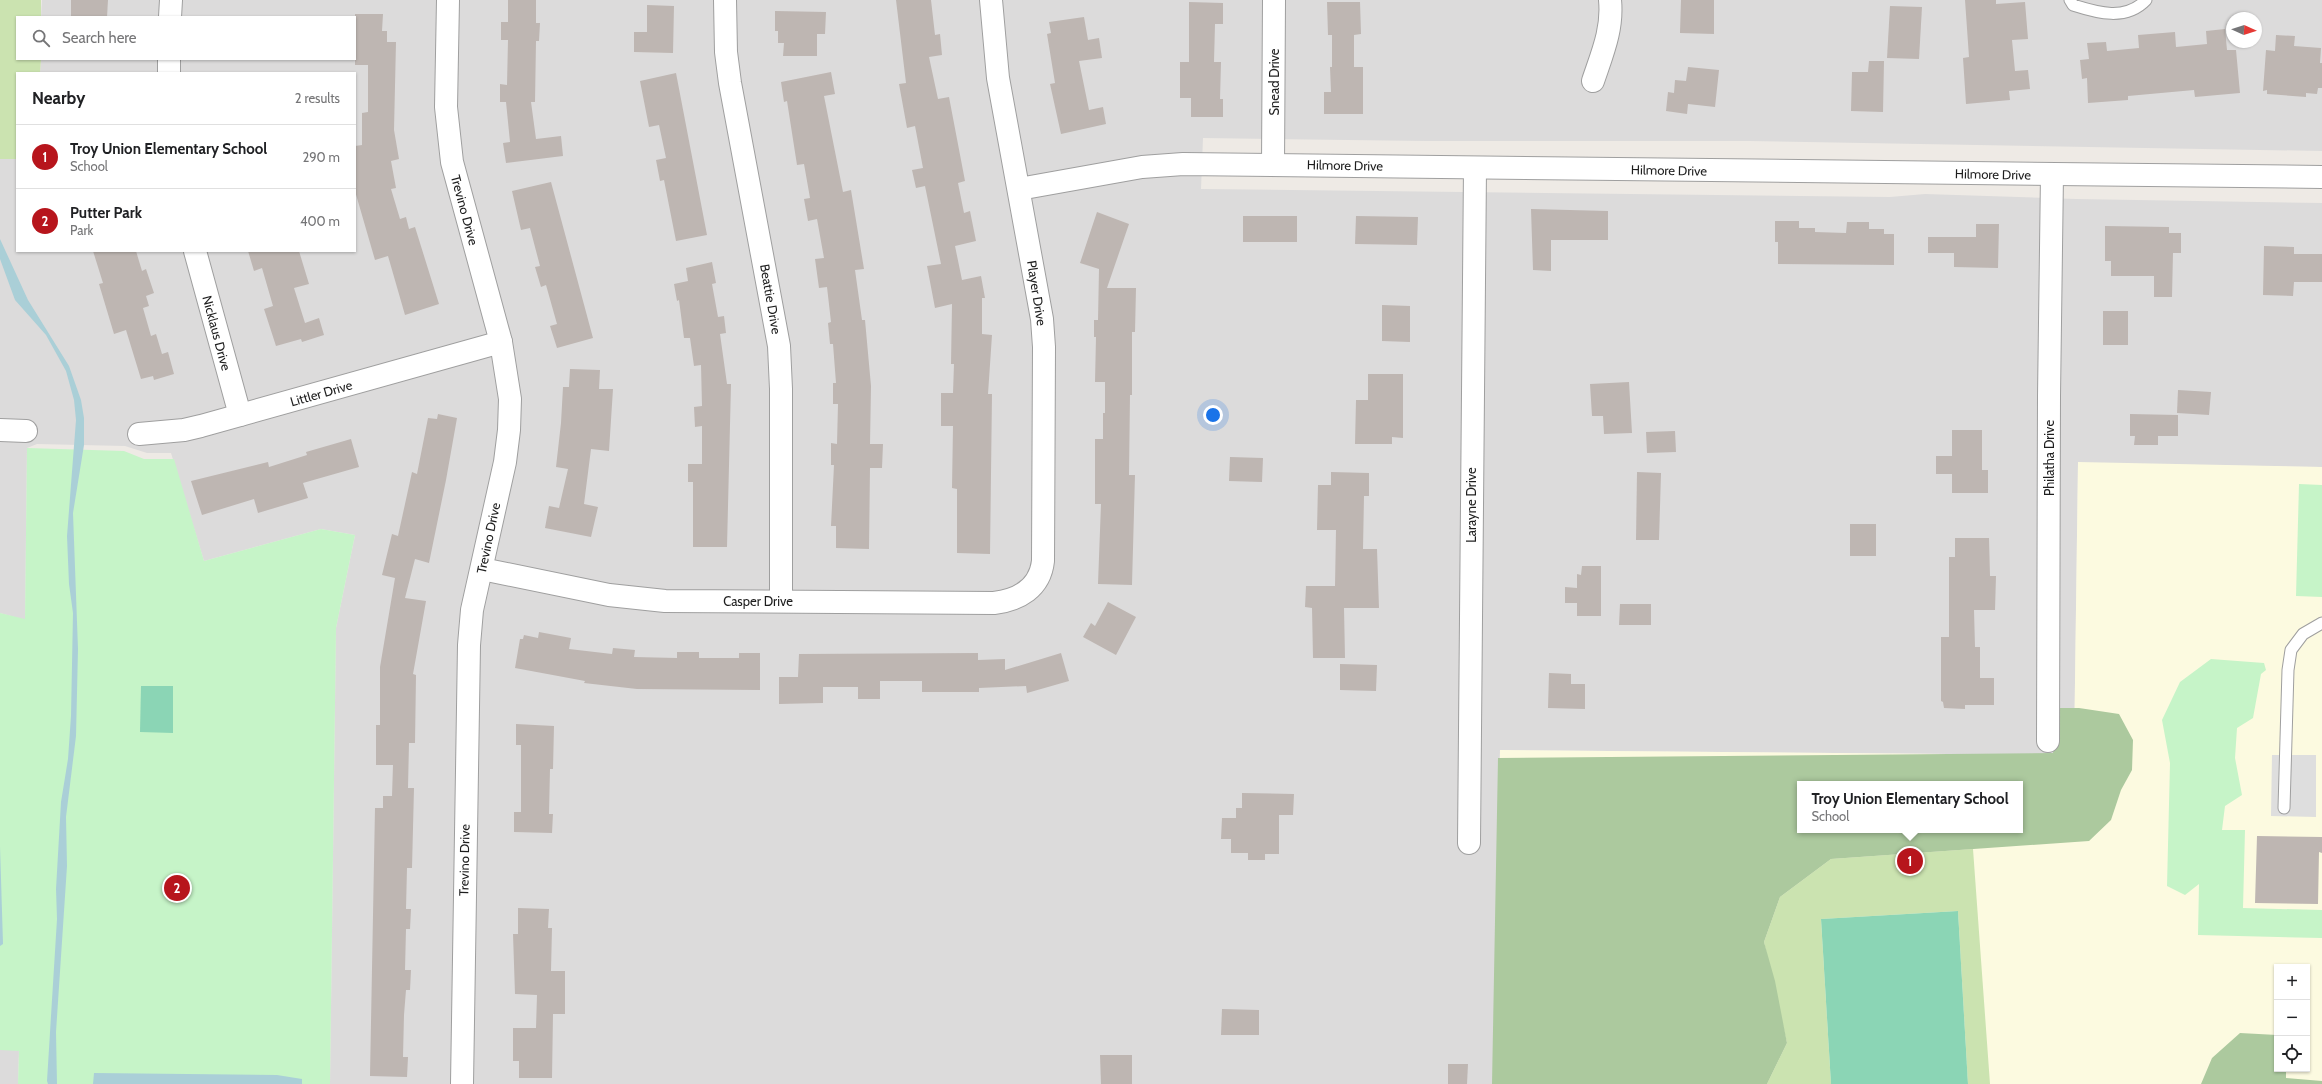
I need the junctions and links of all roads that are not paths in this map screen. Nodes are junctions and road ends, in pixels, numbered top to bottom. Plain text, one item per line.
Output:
1 (171, 0) edge
2 (448, 0) edge
3 (725, 0) edge
4 (991, 0) edge
5 (1274, 0) edge
6 (1610, 0) edge
7 (2070, 0) edge
8 (2146, 0) edge
9 (170, 16) edge
10 (169, 60) edge
11 (169, 72) edge
12 (1593, 81) dead end
13 (1273, 165) junction
14 (1475, 168) junction
15 (2052, 174) junction
16 (2322, 178) edge
17 (1019, 189) junction
18 (195, 252) edge
19 (501, 342) junction
20 (240, 415) junction
21 (0, 430) edge
22 (26, 430) dead end
23 (139, 434) dead end
24 (482, 569) junction
25 (1032, 586) joint
26 (781, 602) junction
27 (2322, 623) edge
28 (2048, 741) dead end
29 (2284, 808) dead end
30 (1469, 843) dead end
31 (462, 1084) edge

1 - 9 street
2 - 19 street, Trevino Drive
3 - 26 street, Beattie Drive
4 - 17 street, Player Drive
5 - 13 street, Snead Drive
6 - 12 street
7 - 8 lane
10 - 11 street
13 - 14 street, Hilmore Drive
13 - 17 street, Hilmore Drive
14 - 15 street, Hilmore Drive
14 - 30 street, Larayne Drive
15 - 16 street, Hilmore Drive
15 - 28 street, Philatha Drive
17 - 25 street, Player Drive
18 - 20 street, Nicklaus Drive
19 - 20 street, Littler Drive
19 - 24 street, Trevino Drive
20 - 23 street, Littler Drive
21 - 22 street
24 - 26 street, Casper Drive
24 - 31 street, Trevino Drive
25 - 26 street, Casper Drive
27 - 29 lane

